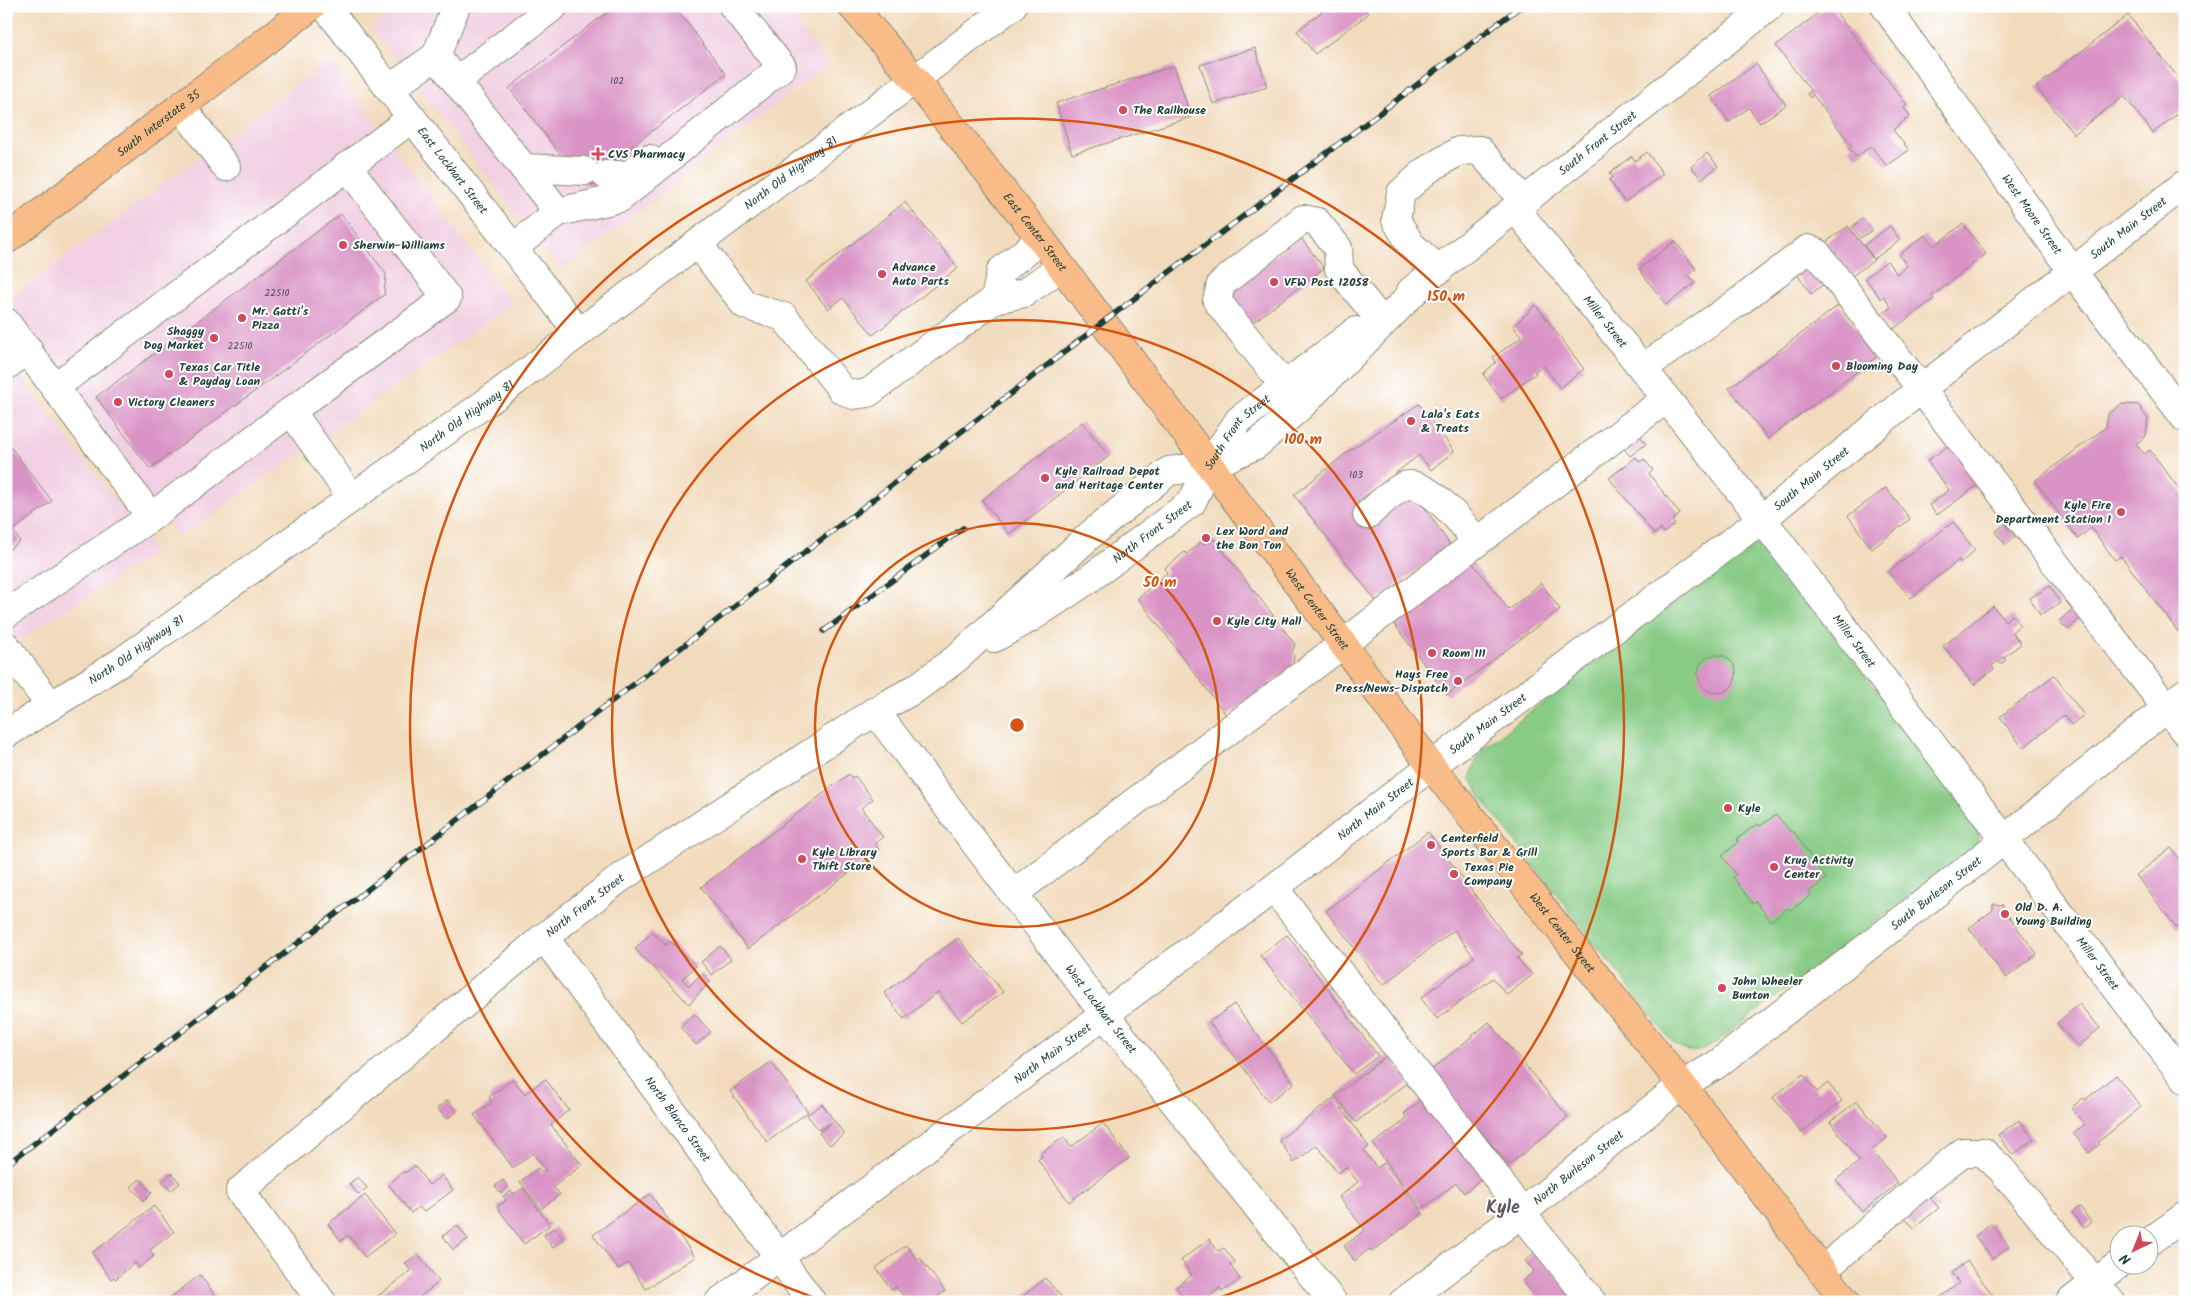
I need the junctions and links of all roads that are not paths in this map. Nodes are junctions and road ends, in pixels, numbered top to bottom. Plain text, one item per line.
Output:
1 (312, 6) edge
2 (325, 6) edge
3 (456, 6) edge
4 (554, 6) edge
5 (733, 6) edge
6 (852, 6) edge
7 (1012, 6) edge
8 (1770, 6) edge
9 (1885, 6) edge
10 (436, 56) junction
11 (916, 81) junction
12 (457, 82) junction
13 (390, 90) junction
14 (181, 106) junction
15 (412, 118) junction
16 (700, 133) junction
17 (347, 166) junction
18 (226, 167) dead end
19 (524, 168) junction
20 (2185, 184) edge
21 (1519, 205) junction
22 (558, 212) junction
23 (1041, 239) junction
24 (6, 240) edge
25 (698, 244) junction
26 (513, 248) junction
27 (1061, 267) junction
28 (2072, 271) junction
29 (1432, 275) junction
30 (995, 299) junction
31 (1377, 316) junction
32 (6, 322) edge
33 (579, 333) junction
34 (28, 349) junction
35 (6, 366) edge
36 (1643, 368) junction
37 (1284, 384) junction
38 (55, 387) junction
39 (1921, 389) junction
40 (1666, 399) junction
41 (1301, 406) junction
42 (292, 411) junction
43 (2185, 418) edge
44 (1209, 466) junction
45 (352, 498) junction
46 (1367, 515) dead end
47 (151, 517) junction
48 (1762, 519) junction
49 (1476, 541) junction
50 (6, 614) edge
51 (1343, 644) junction
52 (6, 646) edge
53 (957, 658) junction
54 (2176, 700) edge
55 (51, 706) junction
56 (874, 710) junction
57 (2185, 732) edge
58 (6, 734) edge
59 (1431, 766) junction
60 (2004, 838) junction
61 (1274, 888) junction
62 (1013, 894) junction
63 (544, 937) junction
64 (1105, 1015) junction
65 (2185, 1079) edge
66 (1682, 1086) junction
67 (1521, 1213) junction
68 (2185, 1216) edge
69 (2158, 1236) edge
70 (778, 1256) junction
71 (1822, 1271) junction
72 (2112, 1276) edge
73 (2103, 1292) edge
74 (322, 1302) edge
75 (719, 1302) edge
76 (812, 1302) edge
77 (1333, 1302) edge
78 (1403, 1302) edge
79 (1592, 1302) edge
80 (1846, 1302) edge
81 (2070, 1302) edge

1 - 14 main road, South Interstate 35
2 - 13 street, East Lockhart Street
3 - 10 street
4 - 12 street
5 - 16 street
6 - 11 main road, East Center Street
7 - 11 street, North Old Highway 81
8 - 21 street, South Front Street
9 - 28 street, West Moore Street
10 - 12 street
10 - 13 street
11 - 23 main road, East Center Street
11 - 25 street, North Old Highway 81
12 - 19 street
13 - 15 street, East Lockhart Street
14 - 18 street
14 - 24 main road, South Interstate 35
15 - 17 street
15 - 26 street, East Lockhart Street
16 - 19 street
16 - 22 street
17 - 38 street
17 - 42 street
19 - 22 street
20 - 28 street, South Main Street
21 - 29 street, South Front Street
21 - 29 street, Miller Street
21 - 36 street, Miller Street
22 - 26 street
23 - 27 main road, East Center Street
23 - 30 street
25 - 30 street
25 - 33 street, North Old Highway 81
26 - 33 street, East Lockhart Street
27 - 30 street
27 - 44 main road, East Center Street
28 - 39 street, South Main Street
28 - 43 street, West Moore Street
29 - 31 street, South Front Street
29 - 41 street, South Front Street
31 - 37 street, South Front Street
31 - 37 street
32 - 34 street
33 - 45 street, North Old Highway 81
34 - 35 street
34 - 38 street
36 - 39 street
36 - 40 street, Miller Street
37 - 41 street
37 - 44 street, South Front Street
38 - 47 street
39 - 48 street, South Main Street
39 - 54 street
40 - 48 street, Miller Street
40 - 49 street
41 - 44 street, South Front Street
42 - 45 street
42 - 47 street
44 - 51 main road, West Center Street
44 - 53 street, North Front Street
44 - 53 street, North Front Street
45 - 55 street, North Old Highway 81
46 - 49 street
47 - 50 street
48 - 59 street, South Main Street
48 - 60 street, Miller Street
49 - 51 street
51 - 59 main road, West Center Street
51 - 62 street
52 - 55 street
53 - 56 street, North Front Street
54 - 57 street
54 - 60 street, South Burleson Street
55 - 58 street, North Old Highway 81
56 - 62 street, West Lockhart Street
56 - 63 street, North Front Street
59 - 61 street, North Main Street
59 - 66 main road, West Center Street
60 - 65 street, Miller Street
60 - 66 street, South Burleson Street
61 - 64 street, North Main Street
61 - 67 street
62 - 64 street, West Lockhart Street
63 - 70 street, North Blanco Street
63 - 74 street, North Front Street
64 - 70 street, North Main Street
64 - 77 street, West Lockhart Street
66 - 67 street, North Burleson Street
66 - 71 main road, West Center Street
67 - 78 street, North Burleson Street
67 - 79 street
68 - 69 street
70 - 75 street, North Main Street
70 - 76 street, North Blanco Street
71 - 73 street
71 - 80 main road, West Center Street
72 - 73 street
73 - 81 street

